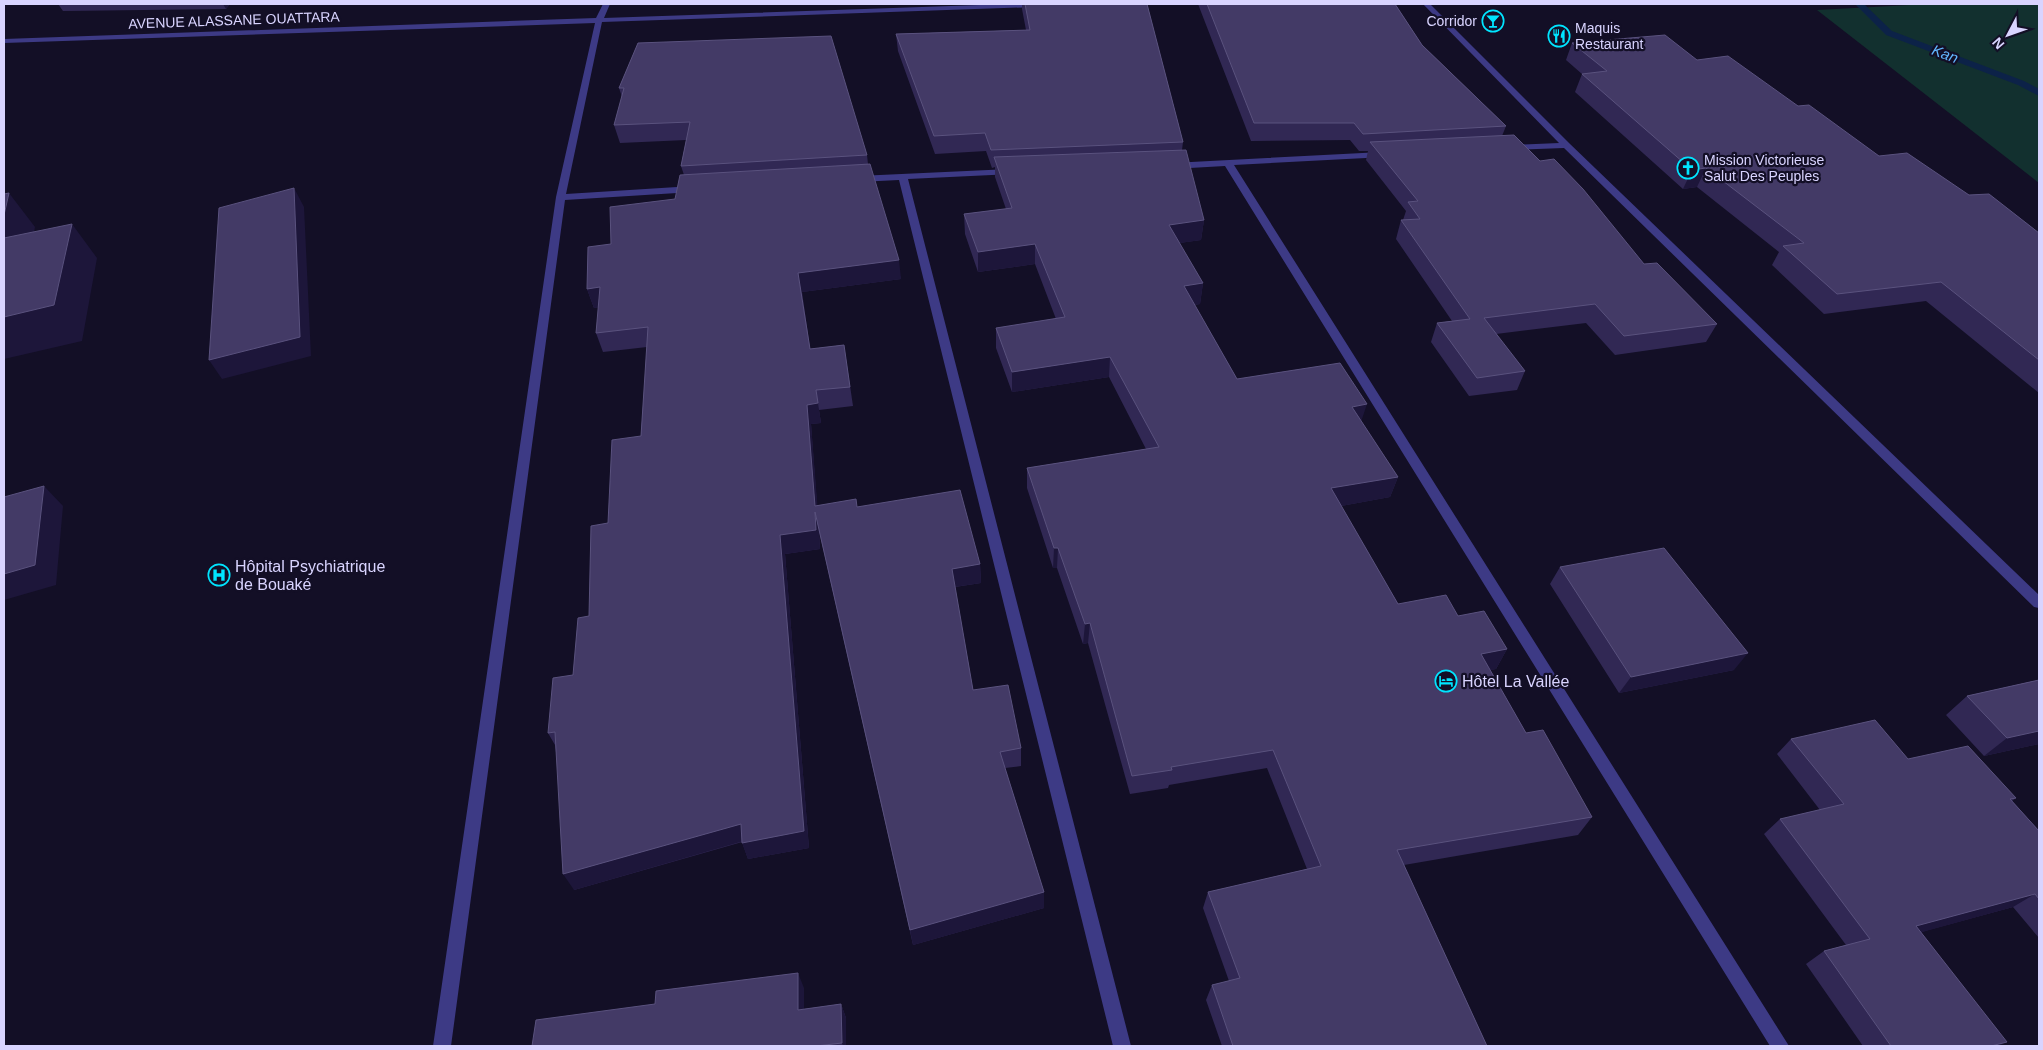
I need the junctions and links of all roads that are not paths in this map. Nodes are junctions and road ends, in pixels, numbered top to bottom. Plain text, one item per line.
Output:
1 (606, 4) edge
2 (1064, 4) edge
3 (1426, 4) edge
4 (599, 20) junction
5 (4, 41) edge
6 (1566, 145) junction
7 (1496, 149) edge
8 (1397, 154) edge
9 (1228, 164) junction
10 (1159, 166) edge
11 (1021, 172) edge
12 (903, 176) junction
13 (844, 180) edge
14 (707, 188) edge
15 (561, 197) junction
16 (2039, 603) edge
17 (442, 1046) edge
18 (1122, 1046) edge
19 (1780, 1046) edge

1 - 4 street
2 - 4 street, AVENUE ALASSANE OUATTARA
3 - 6 street
4 - 5 street, AVENUE ALASSANE OUATTARA
4 - 15 street
6 - 7 street
6 - 16 street
8 - 9 street
9 - 10 street
9 - 19 street
11 - 12 street
12 - 13 street
12 - 18 street
14 - 15 street
15 - 17 street

